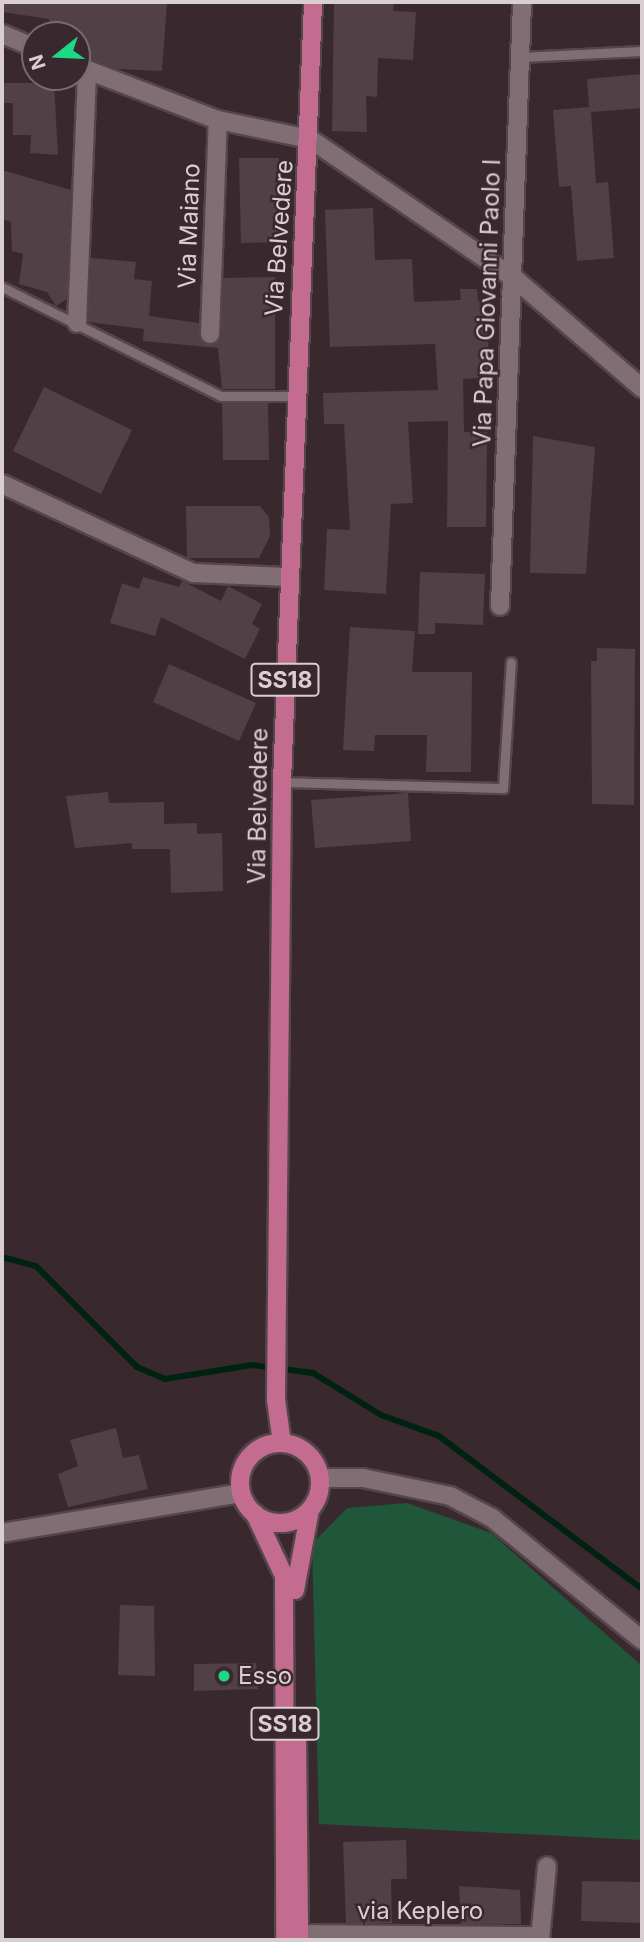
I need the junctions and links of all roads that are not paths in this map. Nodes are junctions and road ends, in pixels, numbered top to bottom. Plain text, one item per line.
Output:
1 (313, 2) edge
2 (522, 2) edge
3 (2, 34) edge
4 (21, 42) edge
5 (642, 51) edge
6 (520, 57) junction
7 (91, 71) edge
8 (82, 91) edge
9 (218, 120) junction
10 (310, 139) junction
11 (514, 278) junction
12 (2, 287) edge
13 (77, 323) junction
14 (210, 334) dead end
15 (642, 388) edge
16 (293, 396) junction
17 (2, 484) edge
18 (288, 576) junction
19 (500, 607) dead end
20 (511, 662) dead end
21 (282, 782) junction
22 (282, 1443) junction
23 (321, 1478) junction
24 (241, 1493) junction
25 (310, 1510) junction
26 (255, 1514) junction
27 (2, 1533) edge
28 (642, 1640) edge
29 (547, 1867) dead end
30 (294, 1938) edge
31 (540, 1938) edge

1 - 10 main road, Via Belvedere / SS18
2 - 6 street, Via Papa Giovanni Paolo I
3 - 4 street
5 - 6 lane
6 - 11 street, Via Papa Giovanni Paolo I
7 - 9 street
8 - 13 street
9 - 10 street
9 - 14 street, Via Maiano
10 - 11 street
10 - 16 main road, Via Belvedere / SS18
11 - 15 street
11 - 19 street, Via Papa Giovanni Paolo I
12 - 13 lane
13 - 16 lane
16 - 18 main road, Via Belvedere / SS18
17 - 18 street
18 - 21 main road, Via Belvedere / SS18
20 - 21 lane
21 - 22 main road, Via Belvedere / SS18
22 - 23 main road
22 - 24 main road
23 - 25 main road, SS18
23 - 28 street
24 - 26 main road, SS18
24 - 27 street
25 - 26 main road
25 - 30 main road, SS18
26 - 30 main road, SS18
29 - 31 street
30 - 31 street, via Keplero

